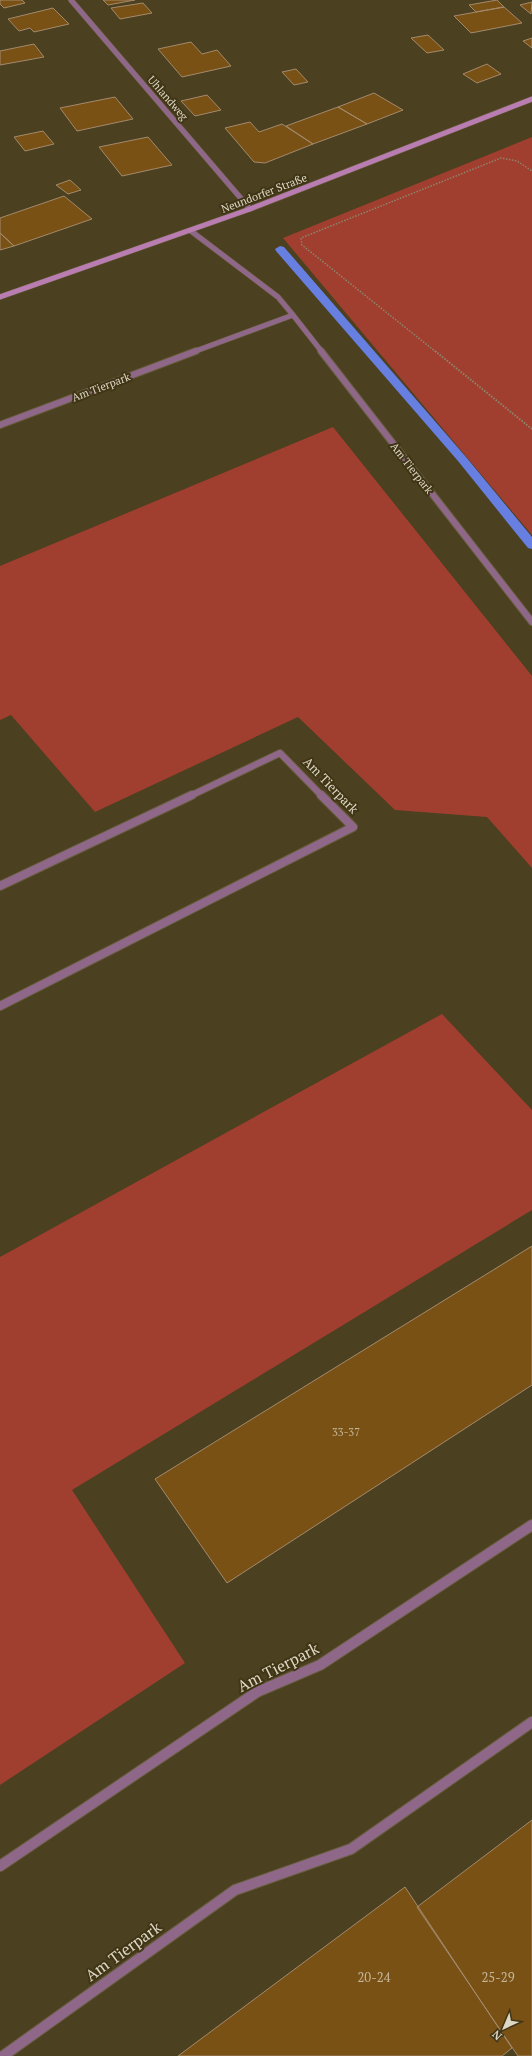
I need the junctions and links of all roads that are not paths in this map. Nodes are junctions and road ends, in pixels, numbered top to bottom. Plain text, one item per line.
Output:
1 (71, 0) edge
2 (532, 99) edge
3 (250, 209) junction
4 (191, 231) junction
5 (0, 297) edge
6 (293, 315) junction
7 (0, 425) edge
8 (532, 622) edge
9 (0, 886) edge
10 (0, 1006) edge
11 (532, 1525) edge
12 (532, 1722) edge
13 (0, 1866) edge
14 (3, 2056) edge

1 - 3 street, Uhlandweg
2 - 3 main road, Neundorfer Straße
3 - 4 main road, Neundorfer Straße
4 - 5 main road, Neundorfer Straße
4 - 6 street, Am Tierpark
6 - 7 street, Am Tierpark
6 - 8 street, Am Tierpark
9 - 10 street, Am Tierpark
11 - 13 street, Am Tierpark
12 - 14 street, Am Tierpark

